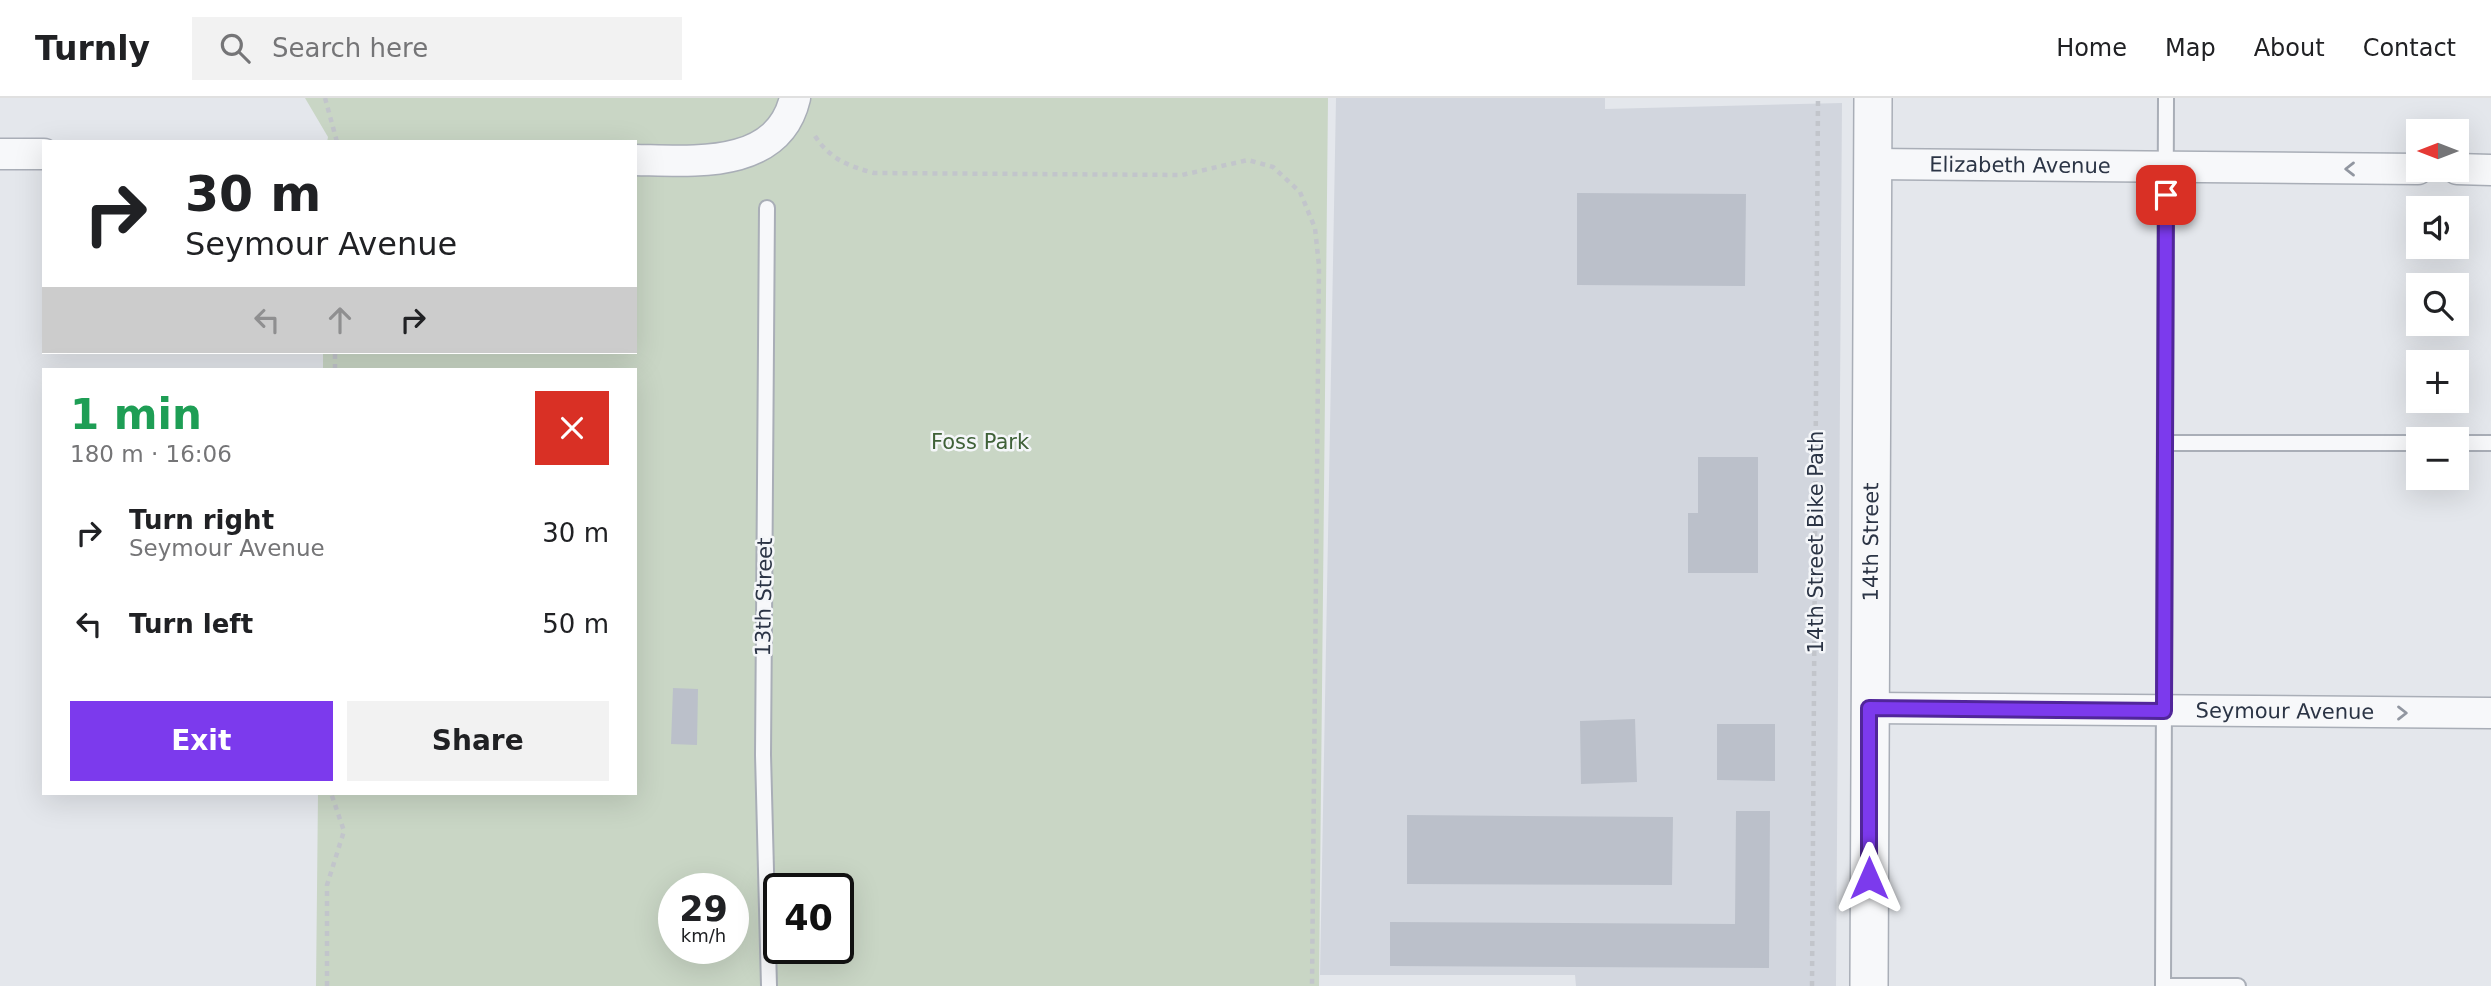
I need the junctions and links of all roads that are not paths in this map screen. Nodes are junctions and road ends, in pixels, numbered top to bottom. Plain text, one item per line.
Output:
1 (796, 98) edge
2 (1873, 98) edge
3 (2166, 98) edge
4 (0, 153) edge
5 (42, 154) edge
6 (637, 160) edge
7 (1873, 164) junction
8 (2166, 167) junction
9 (2406, 169) edge
10 (2469, 169) edge
11 (2491, 170) edge
12 (767, 208) dead end
13 (2165, 443) junction
14 (2406, 443) edge
15 (2469, 443) edge
16 (2491, 443) edge
17 (1869, 708) junction
18 (2164, 711) junction
19 (2491, 713) edge
20 (769, 986) edge
21 (1869, 986) edge
22 (2163, 986) edge
23 (2238, 986) edge

1 - 6 street
2 - 7 street, 14th Street
3 - 8 lane
4 - 5 street
7 - 8 street, Elizabeth Avenue
7 - 17 street, 14th Street
9 -> 8 street, Elizabeth Avenue
8 - 13 lane
10 - 11 street
12 - 20 lane, 13th Street
13 - 14 lane
13 - 18 lane
15 - 16 lane
17 - 18 street, Seymour Avenue
17 - 21 street, 14th Street
18 -> 19 street, Seymour Avenue
18 - 22 lane
22 - 23 lane

